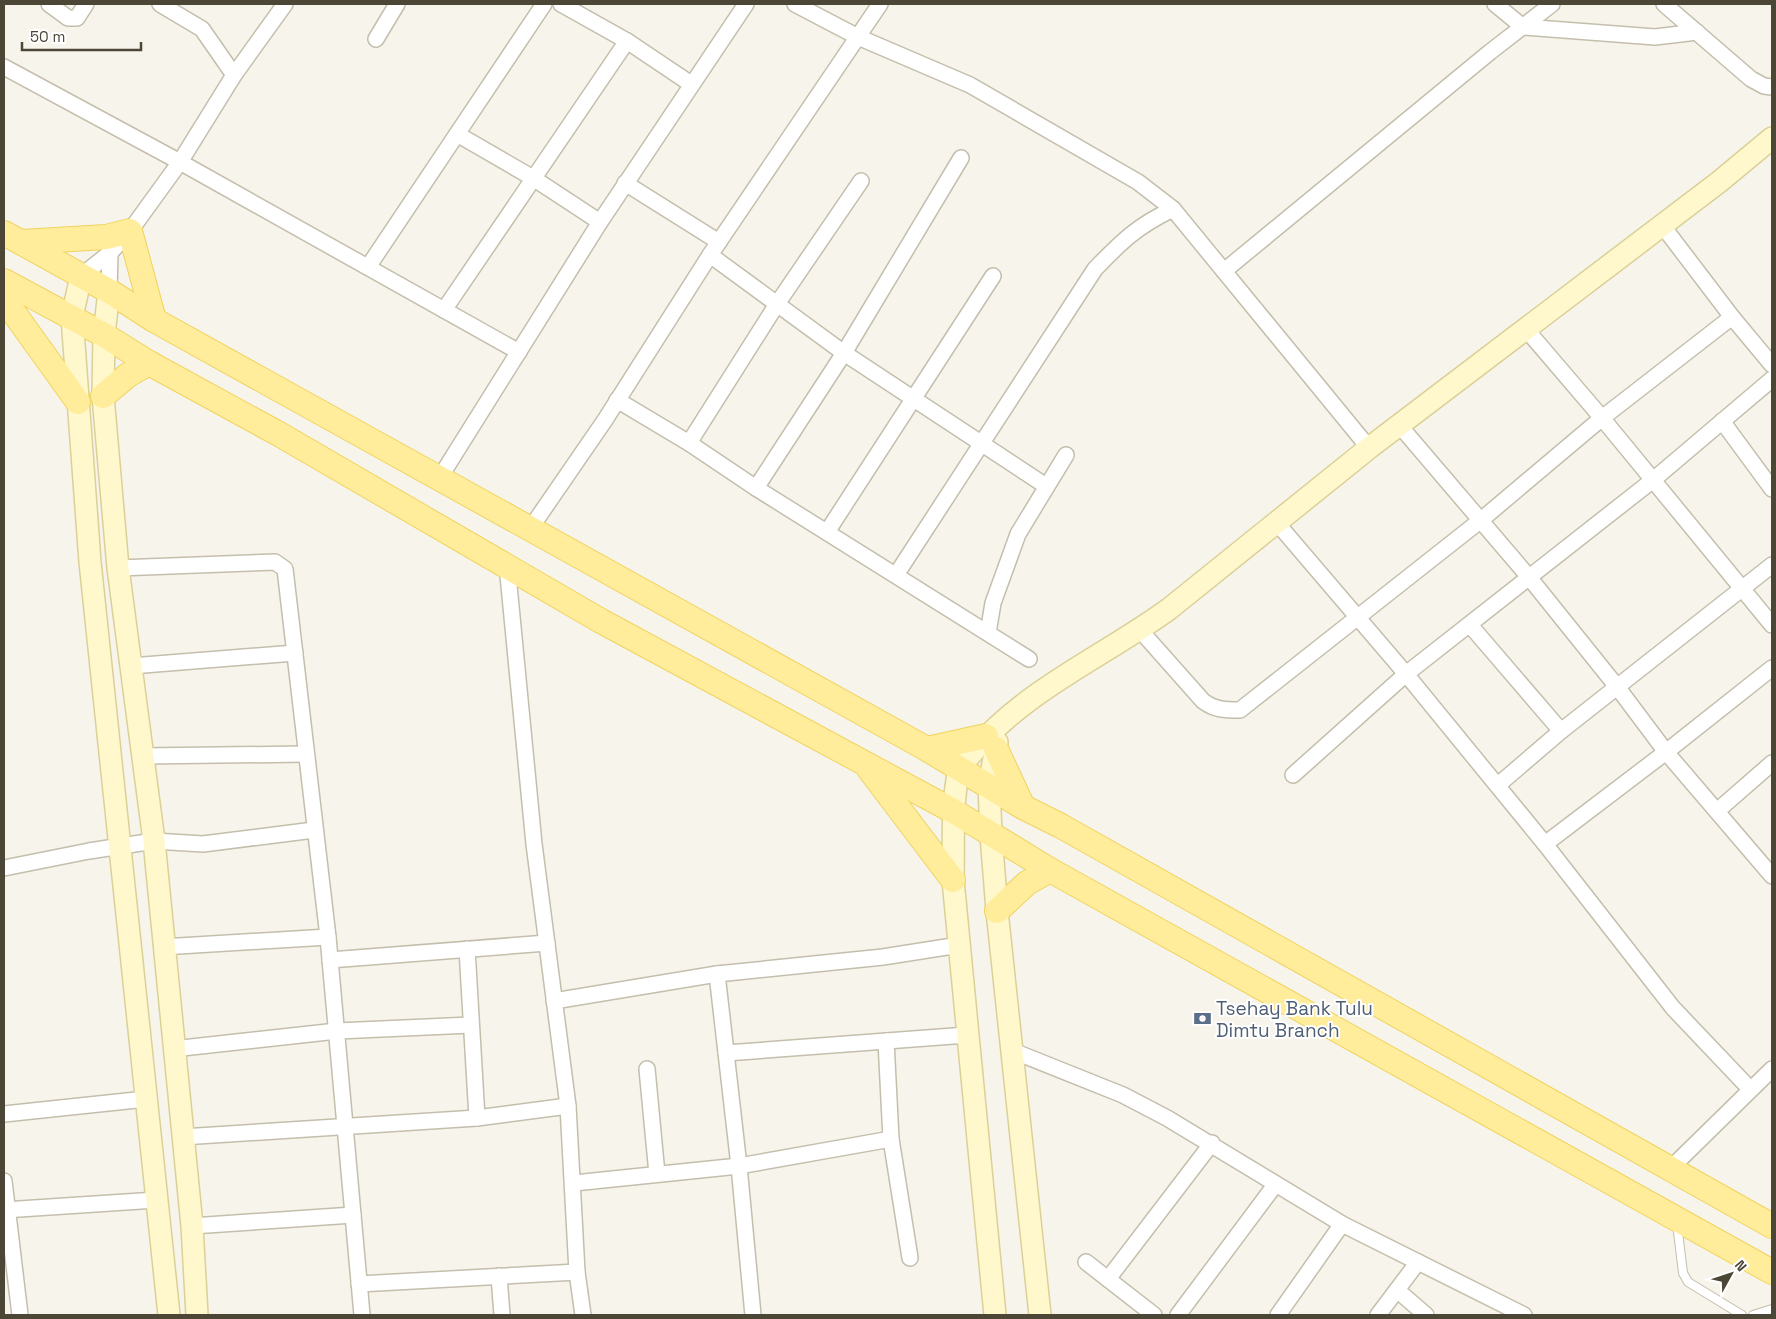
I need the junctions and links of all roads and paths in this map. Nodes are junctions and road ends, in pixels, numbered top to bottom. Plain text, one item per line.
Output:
1 (49, 4) edge
2 (86, 4) edge
3 (160, 4) edge
4 (285, 4) edge
5 (397, 4) edge
6 (544, 4) edge
7 (561, 4) edge
8 (746, 4) edge
9 (795, 4) edge
10 (880, 4) edge
11 (1495, 4) edge
12 (1552, 4) edge
13 (1664, 4) edge
14 (1523, 27) junction
15 (1697, 32) junction
16 (858, 37) junction
17 (376, 39) dead end
18 (627, 41) junction
19 (4, 67) edge
20 (234, 74) junction
21 (691, 84) junction
22 (1772, 87) edge
23 (457, 134) junction
24 (1772, 138) edge
25 (961, 158) dead end
26 (180, 162) junction
27 (534, 178) junction
28 (861, 180) dead end
29 (626, 183) junction
30 (1173, 209) junction
31 (600, 222) junction
32 (1662, 225) junction
33 (130, 231) junction
34 (12, 238) edge
35 (719, 242) junction
36 (110, 253) junction
37 (710, 255) junction
38 (368, 267) junction
39 (1224, 271) junction
40 (81, 276) junction
41 (993, 276) dead end
42 (4, 281) edge
43 (109, 291) junction
44 (4, 299) edge
45 (777, 304) junction
46 (444, 310) junction
47 (72, 317) junction
48 (1732, 317) junction
49 (154, 320) junction
50 (1525, 328) junction
51 (104, 335) junction
52 (519, 352) junction
53 (844, 353) junction
54 (149, 363) junction
55 (1772, 365) edge
56 (1772, 379) edge
57 (103, 396) junction
58 (914, 399) junction
59 (617, 400) junction
60 (78, 402) junction
61 (1602, 418) junction
62 (1722, 421) junction
63 (1400, 426) junction
64 (688, 443) junction
65 (982, 444) junction
66 (1369, 448) junction
67 (1066, 455) dead end
68 (439, 479) junction
69 (1653, 480) junction
70 (1046, 486) junction
71 (756, 488) junction
72 (1772, 489) edge
73 (1481, 520) junction
74 (1277, 523) junction
75 (530, 529) junction
76 (827, 532) junction
77 (1772, 564) edge
78 (507, 565) junction
79 (118, 568) junction
80 (896, 575) junction
81 (1528, 576) junction
82 (1742, 590) junction
83 (1356, 618) junction
84 (1470, 625) junction
85 (1772, 625) edge
86 (1140, 630) junction
87 (988, 632) junction
88 (295, 653) junction
89 (1030, 659) dead end
90 (131, 666) junction
91 (1772, 668) edge
92 (1406, 674) junction
93 (1618, 688) junction
94 (1561, 731) junction
95 (993, 737) junction
96 (927, 749) junction
97 (1666, 752) junction
98 (306, 754) junction
99 (142, 756) junction
100 (864, 761) junction
101 (1772, 763) edge
102 (960, 768) junction
103 (1293, 775) dead end
104 (989, 785) junction
105 (1498, 785) junction
106 (1023, 807) junction
107 (1717, 811) junction
108 (955, 812) junction
109 (314, 830) junction
110 (991, 835) junction
111 (154, 841) junction
112 (1545, 844) junction
113 (119, 847) junction
114 (4, 868) edge
115 (1050, 870) junction
116 (1772, 876) edge
117 (953, 880) junction
118 (997, 910) junction
119 (328, 937) junction
120 (547, 944) junction
121 (959, 945) junction
122 (162, 947) junction
123 (467, 950) junction
124 (330, 960) junction
125 (717, 974) junction
126 (554, 1002) junction
127 (471, 1025) junction
128 (337, 1031) junction
129 (968, 1035) junction
130 (886, 1041) junction
131 (172, 1048) junction
132 (1013, 1051) junction
133 (726, 1053) junction
134 (647, 1069) dead end
135 (1772, 1069) edge
136 (1750, 1089) junction
137 (146, 1100) junction
138 (568, 1106) junction
139 (4, 1114) edge
140 (477, 1118) junction
141 (346, 1126) junction
142 (182, 1137) junction
143 (891, 1139) junction
144 (1212, 1143) junction
145 (739, 1166) junction
146 (1672, 1167) junction
147 (657, 1174) junction
148 (4, 1181) edge
149 (574, 1183) junction
150 (1275, 1185) junction
151 (156, 1200) junction
152 (5, 1210) edge
153 (353, 1215) junction
154 (1676, 1218) junction
155 (1342, 1224) junction
156 (192, 1226) junction
157 (1772, 1226) edge
158 (910, 1258) dead end
159 (1086, 1262) dead end
160 (1418, 1262) junction
161 (577, 1272) junction
162 (1772, 1272) edge
163 (499, 1276) junction
164 (1108, 1279) junction
165 (359, 1284) junction
166 (1397, 1290) junction
167 (1772, 1309) edge
168 (20, 1315) edge
169 (168, 1315) edge
170 (197, 1315) edge
171 (362, 1315) edge
172 (502, 1315) edge
173 (584, 1315) edge
174 (753, 1315) edge
175 (995, 1315) edge
176 (1040, 1315) edge
177 (1154, 1315) edge
178 (1178, 1315) edge
179 (1278, 1315) edge
180 (1378, 1315) edge
181 (1426, 1315) edge
182 (1524, 1315) edge
183 (1742, 1315) edge
184 (1753, 1315) edge

1 - 2 street
3 - 20 street
4 - 20 street
5 - 17 street
6 - 23 street
7 - 18 street
8 - 21 street
9 - 16 street
10 - 16 street
11 - 14 street
12 - 14 street
13 - 15 street
14 - 15 street
14 - 39 street
15 - 22 street
16 - 30 street
16 - 35 street
18 - 21 street
18 - 27 street
19 - 26 street
20 - 26 street
21 - 29 street
23 - 27 street
23 - 38 street
24 - 32 main road
25 - 53 street
26 - 33 street
26 - 38 street
27 - 31 street
27 - 46 street
28 - 45 street
29 - 31 street
29 - 35 street
30 - 39 street
30 - 65 street
31 - 52 street
32 - 48 street
32 - 50 main road
33 - 34 main road
33 - 36 street
33 - 49 main road
34 - 40 main road
35 - 37 street
36 - 40 street
36 - 43 street
37 - 45 street
37 - 59 street
38 - 46 street
39 - 66 street
40 - 43 main road
40 - 47 main road
41 - 58 street
42 - 47 main road
43 - 49 main road
43 - 51 main road
44 - 60 main road
45 - 53 street
45 - 64 street
46 - 52 street
47 - 51 main road
47 - 60 main road
48 - 55 street
48 - 61 street
49 - 68 main road
50 - 61 street
50 - 63 main road
51 - 54 main road
51 - 57 main road
52 - 68 street
53 - 58 street
53 - 71 street
54 - 57 main road
54 - 78 main road
56 - 62 street
57 - 79 main road
58 - 65 street
58 - 76 street
59 - 64 street
59 - 75 street
60 - 113 main road
61 - 69 street
61 - 73 street
62 - 69 street
62 - 72 street
63 - 66 main road
63 - 73 street
64 - 71 street
65 - 70 street
65 - 80 street
66 - 74 main road
67 - 70 street
68 - 75 main road
69 - 81 street
69 - 82 street
70 - 87 street
71 - 76 street
73 - 81 street
73 - 83 street
74 - 83 street
74 - 86 main road
75 - 96 main road
76 - 80 street
77 - 82 street
78 - 100 main road
78 - 120 street
79 - 88 street
79 - 90 main road
80 - 87 street
81 - 84 street
81 - 93 street
82 - 85 street
82 - 93 street
83 - 86 street
83 - 92 street
84 - 92 street
84 - 94 street
86 - 95 main road
87 - 89 street
88 - 90 street
88 - 98 street
90 - 99 main road
91 - 97 street
92 - 103 street
92 - 105 street
93 - 94 street
93 - 97 street
94 - 105 street
95 - 96 main road
95 - 102 main road
95 - 104 main road
95 - 106 main road
96 - 102 main road
97 - 107 street
97 - 112 street
98 - 99 street
98 - 109 street
99 - 111 main road
100 - 108 main road
100 - 117 main road
101 - 107 street
102 - 104 main road
102 - 108 main road
104 - 106 main road
104 - 110 main road
105 - 112 street
106 - 146 main road
107 - 116 street
108 - 110 main road
108 - 117 main road
109 - 111 street
109 - 119 street
110 - 115 main road
110 - 118 main road
111 - 113 street
111 - 122 main road
112 - 136 street
113 - 114 street
113 - 137 main road
115 - 118 main road
115 - 154 main road
117 - 121 main road
118 - 132 main road
119 - 122 street
119 - 124 street
120 - 123 street
120 - 126 street
121 - 125 street
121 - 129 main road
122 - 131 main road
123 - 124 street
123 - 127 street
124 - 128 street
125 - 126 street
125 - 133 street
126 - 138 street
127 - 128 street
127 - 140 street
128 - 131 street
128 - 141 street
129 - 130 street
129 - 175 main road
130 - 133 street
130 - 143 street
131 - 142 main road
132 - 144 street
132 - 176 main road
133 - 145 street
134 - 147 street
135 - 136 street
136 - 146 street
137 - 139 street
137 - 151 main road
138 - 140 street
138 - 149 street
140 - 141 street
141 - 142 street
141 - 153 street
142 - 156 main road
143 - 145 street
143 - 158 street
144 - 150 street
144 - 164 street
145 - 147 street
145 - 174 street
146 - 157 main road
147 - 149 street
148 - 152 street
149 - 161 street
150 - 155 street
150 - 178 street
151 - 152 street
151 - 169 main road
152 - 168 street
153 - 156 street
153 - 165 street
154 - 162 main road
154 - 183 lane
155 - 160 street
155 - 179 street
156 - 170 main road
159 - 164 street
160 - 166 street
160 - 182 street
161 - 163 street
161 - 173 street
163 - 165 street
163 - 172 street
164 - 177 street
165 - 171 street
166 - 180 street
166 - 181 street
167 - 184 lane

